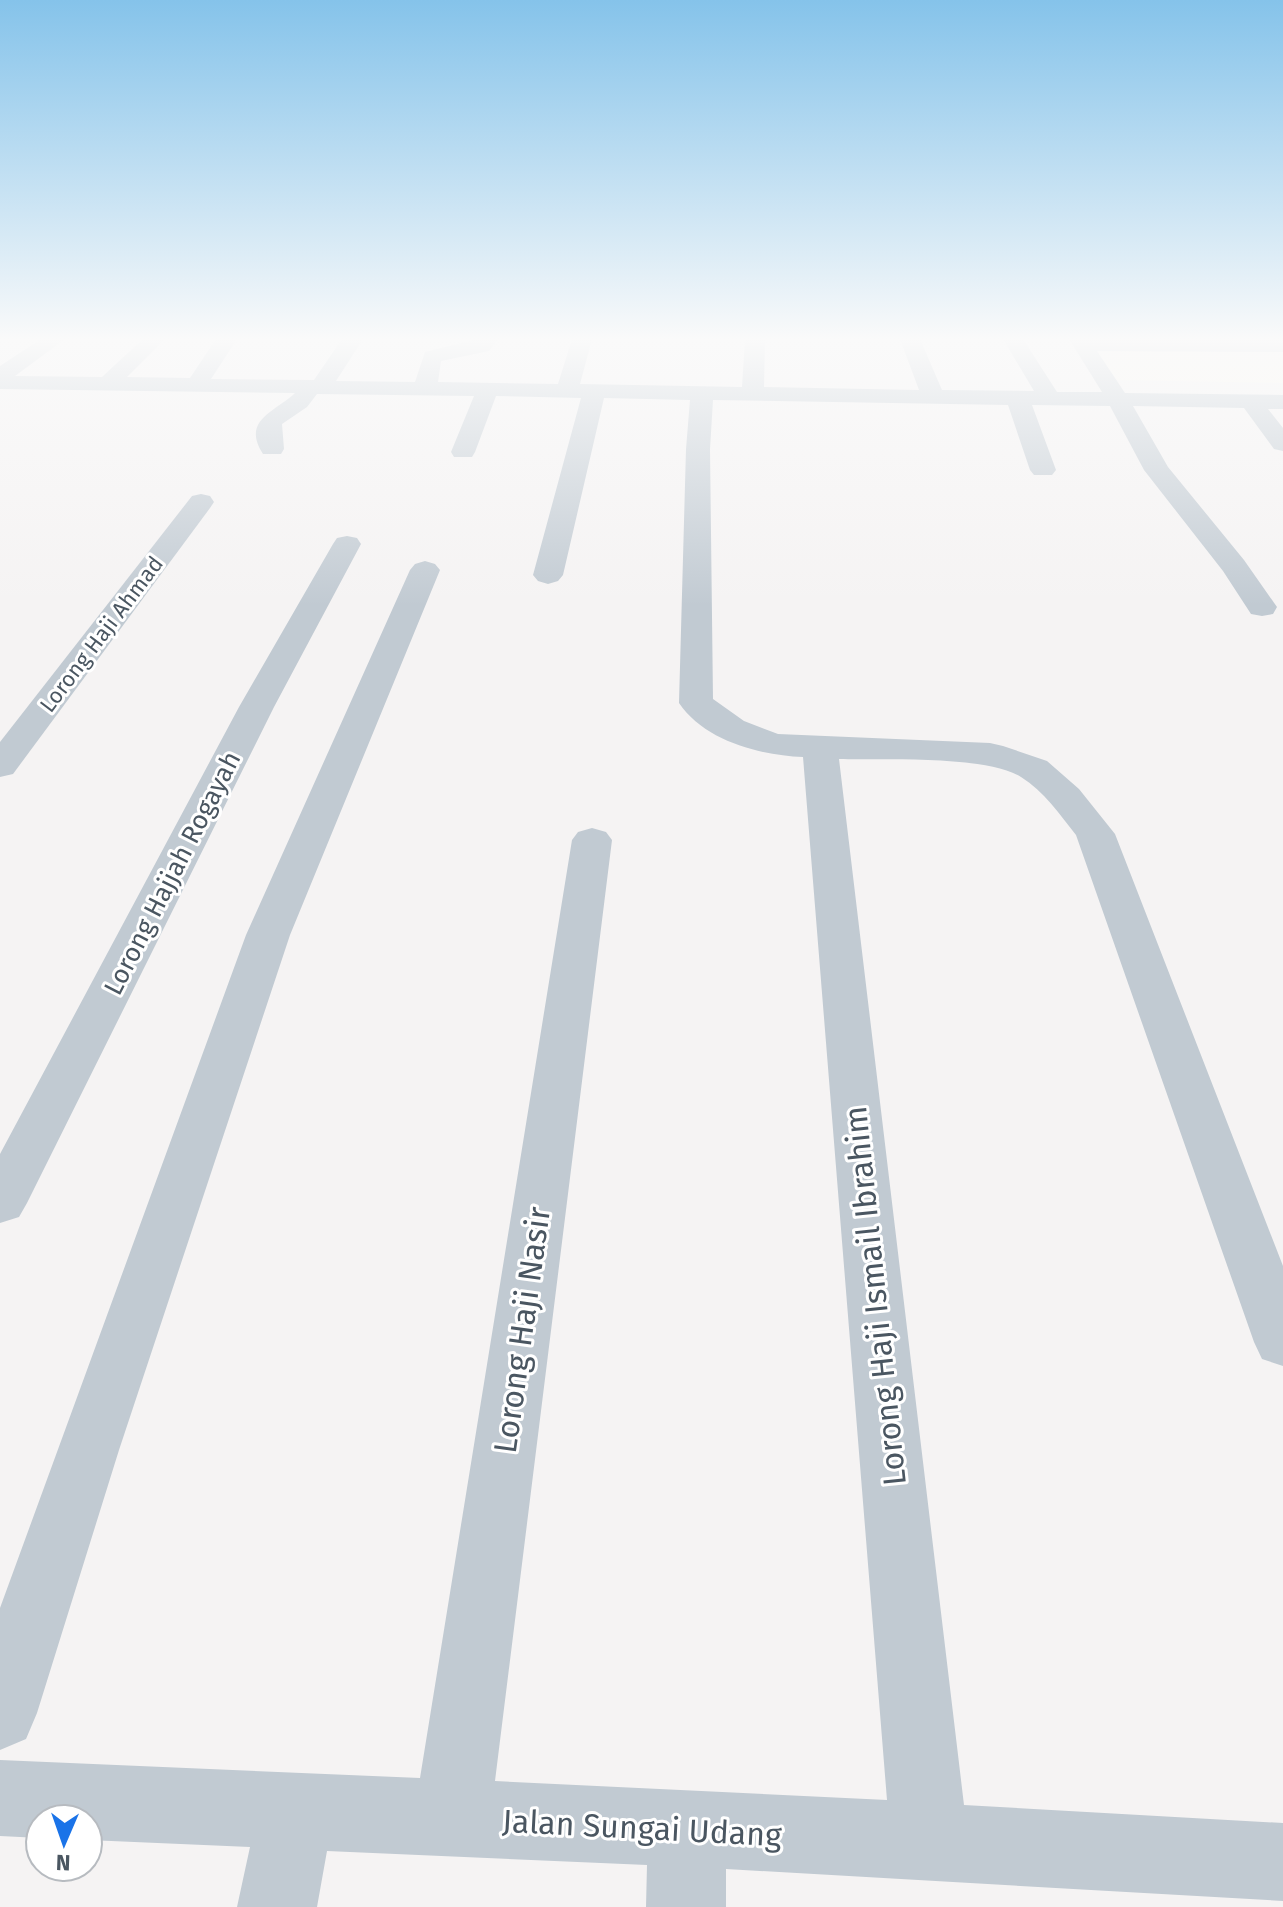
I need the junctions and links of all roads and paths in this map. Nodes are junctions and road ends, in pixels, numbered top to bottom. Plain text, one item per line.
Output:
1 (269, 428) edge
2 (473, 428) edge
3 (585, 428) edge
4 (700, 428) edge
5 (1028, 428) edge
6 (1131, 428) edge
7 (1271, 428) edge
8 (1283, 444) edge
9 (272, 449) dead end
10 (463, 452) dead end
11 (1043, 470) dead end
12 (201, 502) dead end
13 (347, 544) dead end
14 (425, 570) dead end
15 (548, 575) dead end
16 (1262, 607) dead end
17 (820, 748) junction
18 (0, 766) edge
19 (592, 840) dead end
20 (0, 1203) edge
21 (1283, 1342) edge
22 (0, 1713) edge
23 (0, 1798) edge
24 (296, 1812) junction
25 (452, 1819) junction
26 (686, 1828) junction
27 (930, 1844) junction
28 (1283, 1862) edge
29 (277, 1907) edge
30 (686, 1907) edge

1 - 9 street
2 - 10 street
3 - 15 street
4 - 17 street
5 - 11 street
6 - 16 street
7 - 8 street
12 - 18 street, Lorong Haji Ahmad
13 - 20 street, Lorong Hajjah Rogayah
14 - 22 street
17 - 21 street
17 - 27 street, Lorong Haji Ismail Ibrahim
19 - 25 street, Lorong Haji Nasir
23 - 24 street, Jalan Sungai Udang
24 - 25 street, Jalan Sungai Udang
24 - 29 street
25 - 26 street, Jalan Sungai Udang
26 - 27 street, Jalan Sungai Udang
26 - 30 street
27 - 28 street, Jalan Sungai Udang

